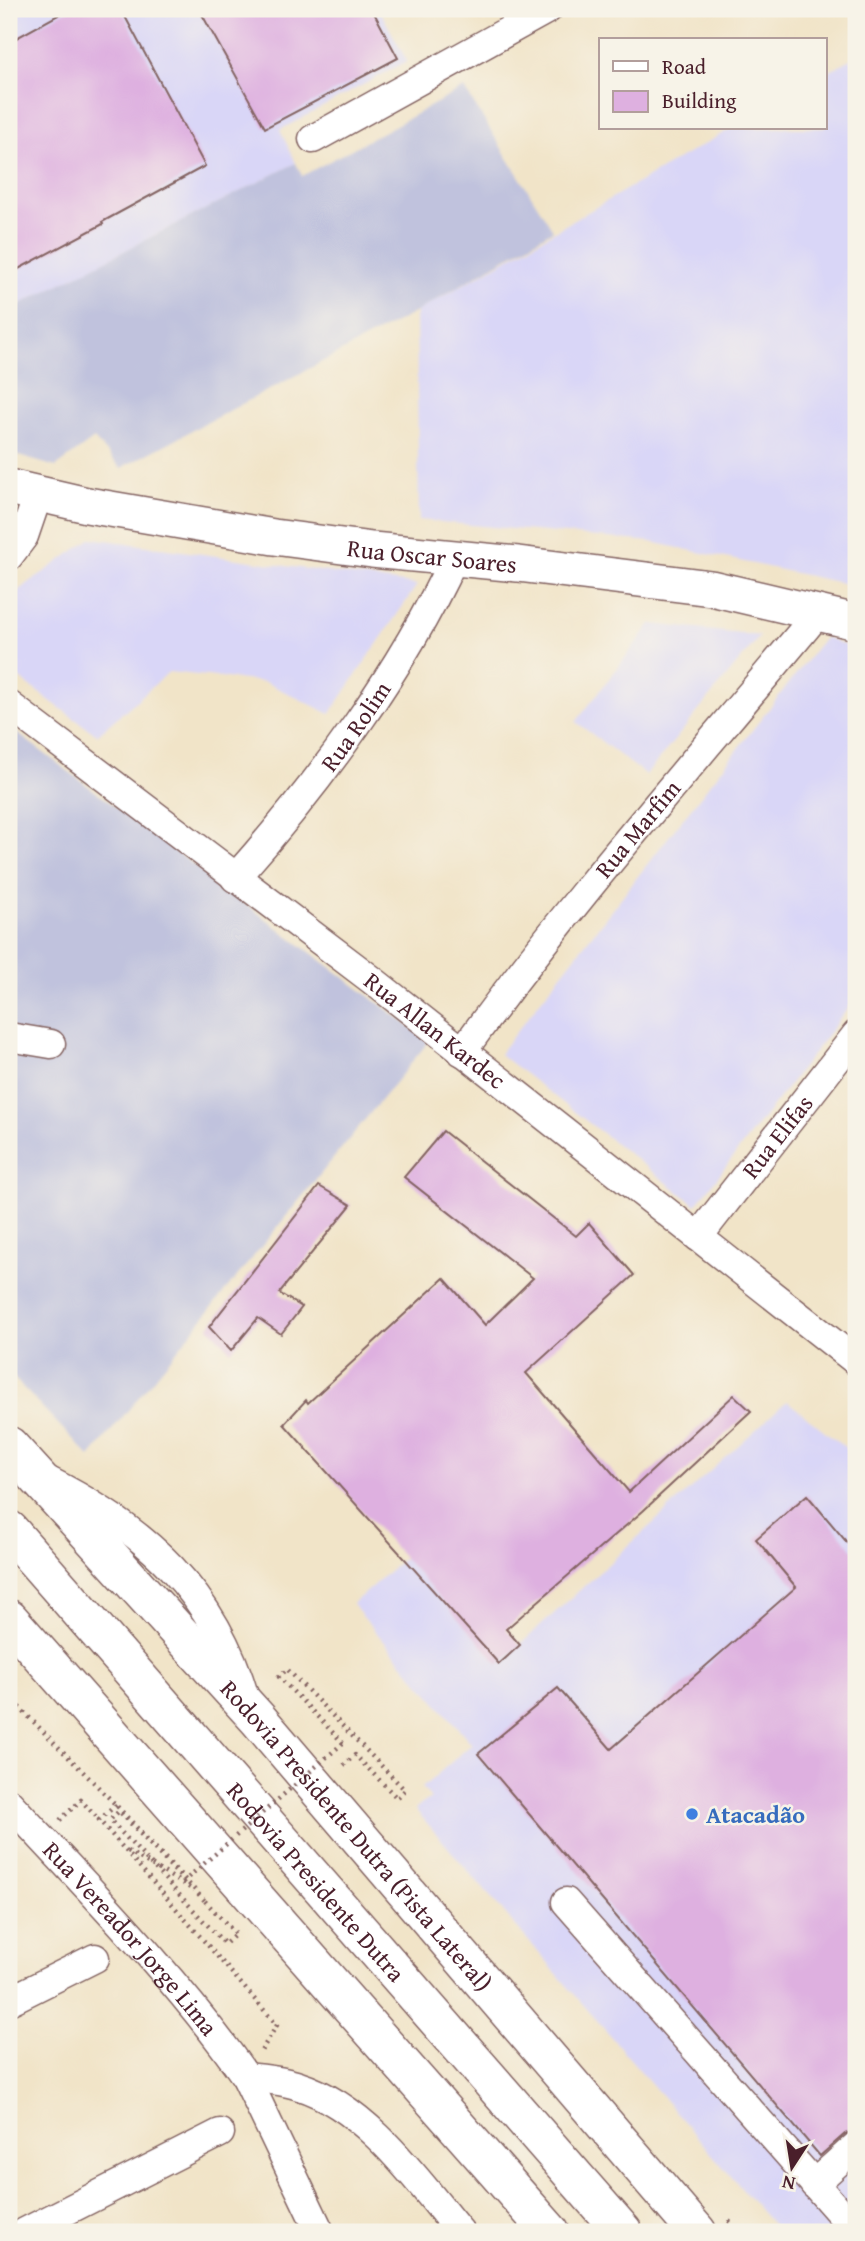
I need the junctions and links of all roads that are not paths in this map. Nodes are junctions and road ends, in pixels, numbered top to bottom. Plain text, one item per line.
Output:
1 (548, 9) edge
2 (313, 139) dead end
3 (23, 491) edge
4 (9, 556) edge
5 (454, 558) junction
6 (818, 613) junction
7 (856, 622) edge
8 (9, 705) edge
9 (235, 878) junction
10 (856, 1035) edge
11 (9, 1037) edge
12 (51, 1044) dead end
13 (463, 1052) junction
14 (698, 1237) junction
15 (856, 1361) edge
16 (9, 1446) edge
17 (9, 1530) edge
18 (9, 1619) edge
19 (9, 1636) edge
20 (105, 1728) junction
21 (9, 1803) edge
22 (566, 1902) dead end
23 (95, 1958) dead end
24 (9, 2001) edge
25 (246, 2077) junction
26 (220, 2133) dead end
27 (856, 2146) edge
28 (814, 2184) junction
29 (856, 2231) edge
30 (25, 2232) edge
31 (320, 2232) edge
32 (460, 2232) edge
33 (550, 2232) edge
34 (623, 2232) edge
35 (697, 2232) edge

1 - 2 street
3 - 4 street
3 - 5 main road, Rua Oscar Soares
5 - 6 main road, Rua Oscar Soares
5 - 9 street, Rua Rolim
6 - 7 main road, Rua Oscar Soares
6 - 13 street, Rua Marfim
8 - 9 street, Rua Allan Kardec
9 - 13 street, Rua Allan Kardec
10 - 14 street, Rua Elifas
11 - 12 street
13 - 14 street, Rua Allan Kardec
14 - 15 street, Rua Allan Kardec
16 - 35 highway, Rodovia Presidente Dutra (Pista Lateral)
17 - 34 highway, Rodovia Presidente Dutra
18 - 20 highway
19 - 20 highway
20 - 33 highway
21 - 25 street, Rua Vereador Jorge Lima
22 - 28 street
23 - 24 street
25 - 31 street, Rua Vereador Jorge Lima
25 - 32 street
26 - 30 street
27 - 28 street
28 - 29 street

